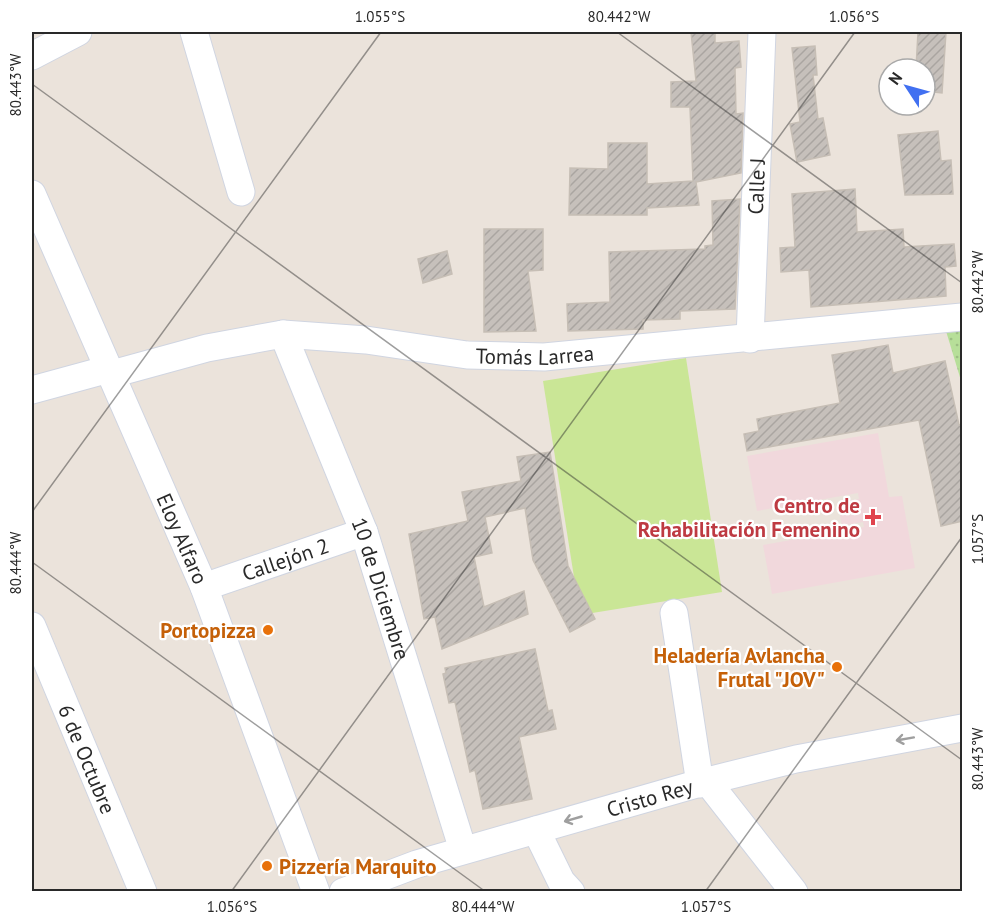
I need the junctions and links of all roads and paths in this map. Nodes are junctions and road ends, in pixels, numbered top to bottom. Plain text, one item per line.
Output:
1 (78, 32) edge
2 (194, 32) edge
3 (762, 32) edge
4 (32, 56) edge
5 (241, 192) dead end
6 (32, 194) edge
7 (963, 317) edge
8 (283, 334) junction
9 (750, 339) junction
10 (110, 372) junction
11 (32, 390) edge
12 (364, 532) junction
13 (204, 586) junction
14 (674, 614) dead end
15 (32, 626) edge
16 (963, 728) edge
17 (704, 782) junction
18 (536, 830) junction
19 (463, 850) junction
20 (143, 891) edge
21 (316, 891) edge
22 (343, 891) edge
23 (571, 891) edge
24 (794, 891) edge

1 - 4 street
2 - 5 street
3 - 9 street, Calle J
6 - 10 street, Eloy Alfaro
7 - 9 street, Tomás Larrea
8 - 9 street, Tomás Larrea
8 - 10 street, Tomás Larrea
8 - 12 street, 10 de Diciembre
10 - 11 street, Tomás Larrea
10 - 13 street, Eloy Alfaro
12 - 13 street, Callejón 2
12 - 19 street, 10 de Diciembre
13 - 21 street, Eloy Alfaro
14 - 17 street
15 - 20 street, 6 de Octubre
16 -> 17 street, Cristo Rey
17 -> 18 street, Cristo Rey
17 - 24 street
18 - 19 street, Cristo Rey
18 - 23 street
19 - 22 street, Cristo Rey

